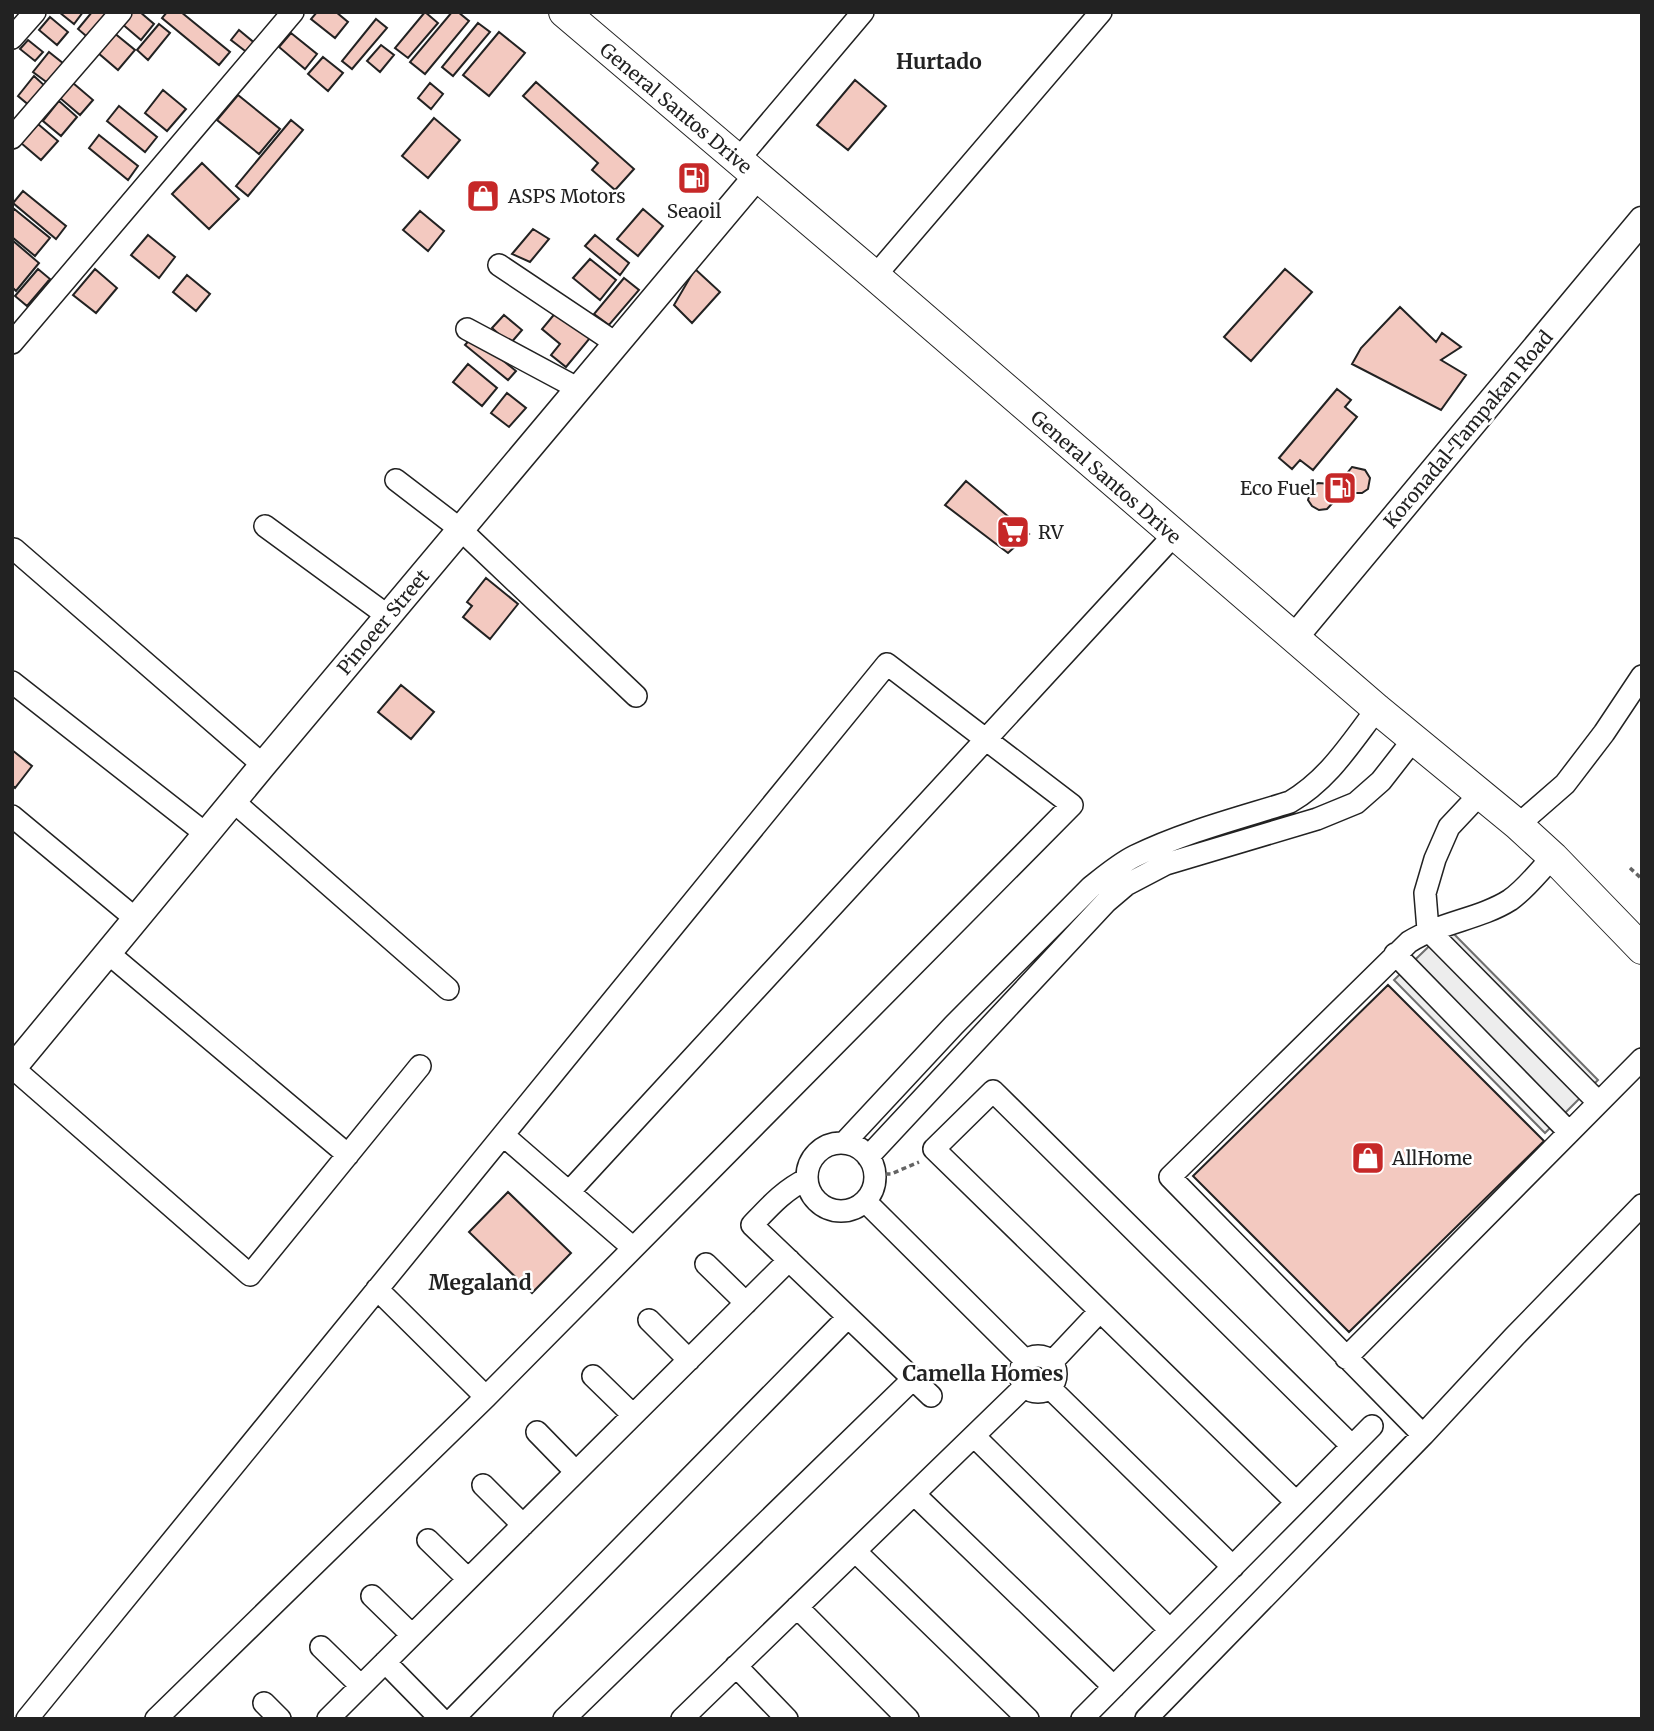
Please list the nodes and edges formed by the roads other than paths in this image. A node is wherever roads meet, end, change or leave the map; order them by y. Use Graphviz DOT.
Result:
graph roads {
  1 [pos="35,12"];
  2 [pos="121,12"];
  3 [pos="293,12"];
  4 [pos="564,12"];
  5 [pos="863,12"];
  6 [pos="1101,12"];
  7 [pos="12,38"];
  8 [pos="12,138"];
  9 [pos="747,168"];
  10 [pos="1642,220"];
  11 [pos="499,265"];
  12 [pos="875,276"];
  13 [pos="17,329"];
  14 [pos="467,329"];
  15 [pos="617,344"];
  16 [pos="579,389"];
  17 [pos="396,480"];
  18 [pos="265,526"];
  19 [pos="460,529"];
  20 [pos="1174,535"];
  21 [pos="12,551"];
  22 [pos="388,615"];
  23 [pos="1294,638"];
  24 [pos="1642,676"];
  25 [pos="12,682"];
  26 [pos="636,696"];
  27 [pos="1377,709"];
  28 [pos="986,739"];
  29 [pos="1413,740"];
  30 [pos="263,765"];
  31 [pos="1480,794"];
  32 [pos="233,801"];
  33 [pos="12,816"];
  34 [pos="1518,825"];
  35 [pos="206,834"];
  36 [pos="1553,857"];
  37 [pos="136,919"];
  38 [pos="1429,930"];
  39 [pos="1642,949"];
  40 [pos="108,953"];
  41 [pos="1395,954"];
  42 [pos="448,989"];
  43 [pos="1642,1059"];
  44 [pos="420,1066"];
  45 [pos="13,1069"];
  46 [pos="1598,1102"];
  47 [pos="1569,1132"];
  48 [pos="503,1135"];
  49 [pos="844,1143"];
  50 [pos="348,1154"];
  51 [pos="872,1166"];
  52 [pos="807,1179"];
  53 [pos="569,1192"];
  54 [pos="865,1201"];
  55 [pos="1642,1205"];
  56 [pos="632,1247"];
  57 [pos="789,1260"];
  58 [pos="706,1264"];
  59 [pos="377,1289"];
  60 [pos="746,1303"];
  61 [pos="1100,1311"];
  62 [pos="848,1317"];
  63 [pos="649,1320"];
  64 [pos="1346,1358"];
  65 [pos="689,1360"];
  66 [pos="1025,1360"];
  67 [pos="1052,1362"];
  68 [pos="593,1376"];
  69 [pos="913,1379"];
  70 [pos="1024,1387"];
  71 [pos="1051,1388"];
  72 [pos="931,1396"];
  73 [pos="486,1397"];
  74 [pos="633,1415"];
  75 [pos="1371,1426"];
  76 [pos="537,1432"];
  77 [pos="1423,1435"];
  78 [pos="974,1436"];
  79 [pos="1352,1446"];
  80 [pos="576,1472"];
  81 [pos="483,1485"];
  82 [pos="914,1494"];
  83 [pos="1296,1502"];
  84 [pos="523,1525"];
  85 [pos="428,1540"];
  86 [pos="855,1551"];
  87 [pos="1233,1567"];
  88 [pos="468,1579"];
  89 [pos="372,1596"];
  90 [pos="797,1607"];
  91 [pos="1170,1630"];
  92 [pos="412,1635"];
  93 [pos="321,1647"];
  94 [pos="385,1662"];
  95 [pos="736,1666"];
  96 [pos="360,1686"];
  97 [pos="1114,1686"];
  98 [pos="264,1703"];
  99 [pos="27,1719"];
  100 [pos="156,1719"];
  101 [pos="280,1719"];
  102 [pos="328,1719"];
  103 [pos="441,1719"];
  104 [pos="453,1719"];
  105 [pos="564,1719"];
  106 [pos="682,1719"];
  107 [pos="787,1719"];
  108 [pos="908,1719"];
  109 [pos="1028,1719"];
  110 [pos="1082,1719"];
  111 [pos="1146,1719"];
  1 -- 7 [label="street"];
  2 -- 8 [label="street"];
  3 -- 13 [label="street"];
  4 -- 9 [label="highway, General Santos Drive"];
  5 -- 9 [label="street"];
  6 -- 12 [label="street"];
  9 -- 12 [label="highway, General Santos Drive"];
  9 -- 15 [label="main road, Pinoeer Street"];
  10 -- 23 [label="main road, Koronadal-Tampakan Road"];
  11 -- 15 [label="street"];
  12 -- 20 [label="highway, General Santos Drive"];
  14 -- 16 [label="street"];
  15 -- 16 [label="main road, Pinoeer Street"];
  16 -- 19 [label="main road, Pinoeer Street"];
  17 -- 19 [label="street"];
  18 -- 22 [label="street"];
  19 -- 22 [label="main road, Pinoeer Street"];
  19 -- 26 [label="street"];
  20 -- 23 [label="highway, General Santos Drive"];
  20 -- 28 [label="street"];
  21 -- 30 [label="street"];
  22 -- 30 [label="main road, Pinoeer Street"];
  23 -- 27 [label="highway, General Santos Drive"];
  24 -- 34 [label="street"];
  25 -- 35 [label="street"];
  27 -- 29 [label="highway, General Santos Drive"];
  27 -- 49 [label="street"];
  28 -- 48 [label="street"];
  28 -- 53 [label="street"];
  28 -- 56 [label="street"];
  29 -- 31 [label="highway, General Santos Drive"];
  29 -- 51 [label="street"];
  30 -- 32 [label="main road, Pinoeer Street"];
  31 -- 34 [label="highway, General Santos Drive"];
  31 -- 38 [label="street"];
  32 -- 35 [label="main road, Pinoeer Street"];
  32 -- 42 [label="street"];
  33 -- 37 [label="street"];
  34 -- 36 [label="highway, General Santos Drive"];
  35 -- 37 [label="main road, Pinoeer Street"];
  36 -- 38 [label="street"];
  36 -- 39 [label="highway, General Santos Drive"];
  37 -- 40 [label="main road, Pinoeer Street"];
  38 -- 41 [label="street"];
  38 -- 46 [label="street"];
  40 -- 45 [label="main road, Pinoeer Street"];
  40 -- 50 [label="street"];
  41 -- 47 [label="street"];
  41 -- 64 [label="street"];
  43 -- 46 [label="street"];
  44 -- 50 [label="street"];
  45 -- 50 [label="street"];
  46 -- 47 [label="street"];
  47 -- 64 [label="street"];
  48 -- 53 [label="street"];
  48 -- 59 [label="street"];
  49 -- 51 [label="street"];
  49 -- 52 [label="street"];
  51 -- 54 [label="street"];
  52 -- 54 [label="street"];
  52 -- 57 [label="street"];
  53 -- 56 [label="street"];
  54 -- 66 [label="street"];
  55 -- 77 [label="street"];
  56 -- 73 [label="street"];
  57 -- 60 [label="street"];
  57 -- 62 [label="street"];
  58 -- 60 [label="street"];
  59 -- 73 [label="street"];
  59 -- 99 [label="street"];
  60 -- 65 [label="street"];
  61 -- 67 [label="street"];
  61 -- 79 [label="street"];
  61 -- 83 [label="street"];
  62 -- 69 [label="street"];
  62 -- 104 [label="street"];
  63 -- 65 [label="street"];
  64 -- 77 [label="street"];
  65 -- 74 [label="street"];
  66 -- 67 [label="street"];
  66 -- 70 [label="street"];
  67 -- 71 [label="street"];
  68 -- 74 [label="street"];
  69 -- 72 [label="street"];
  69 -- 105 [label="street"];
  70 -- 71 [label="street"];
  70 -- 78 [label="street"];
  71 -- 87 [label="street"];
  73 -- 100 [label="street"];
  74 -- 80 [label="street"];
  75 -- 79 [label="street"];
  76 -- 80 [label="street"];
  77 -- 111 [label="street"];
  78 -- 82 [label="street"];
  78 -- 91 [label="street"];
  79 -- 83 [label="street"];
  80 -- 84 [label="street"];
  81 -- 84 [label="street"];
  82 -- 86 [label="street"];
  82 -- 97 [label="street"];
  83 -- 87 [label="street"];
  84 -- 88 [label="street"];
  85 -- 88 [label="street"];
  86 -- 90 [label="street"];
  86 -- 109 [label="street"];
  87 -- 91 [label="street"];
  88 -- 92 [label="street"];
  89 -- 92 [label="street"];
  90 -- 95 [label="street"];
  90 -- 108 [label="street"];
  91 -- 97 [label="street"];
  92 -- 94 [label="street"];
  93 -- 96 [label="street"];
  94 -- 96 [label="street"];
  94 -- 103 [label="street"];
  95 -- 106 [label="street"];
  95 -- 107 [label="street"];
  96 -- 102 [label="street"];
  97 -- 110 [label="street"];
  98 -- 101 [label="street"];
}
